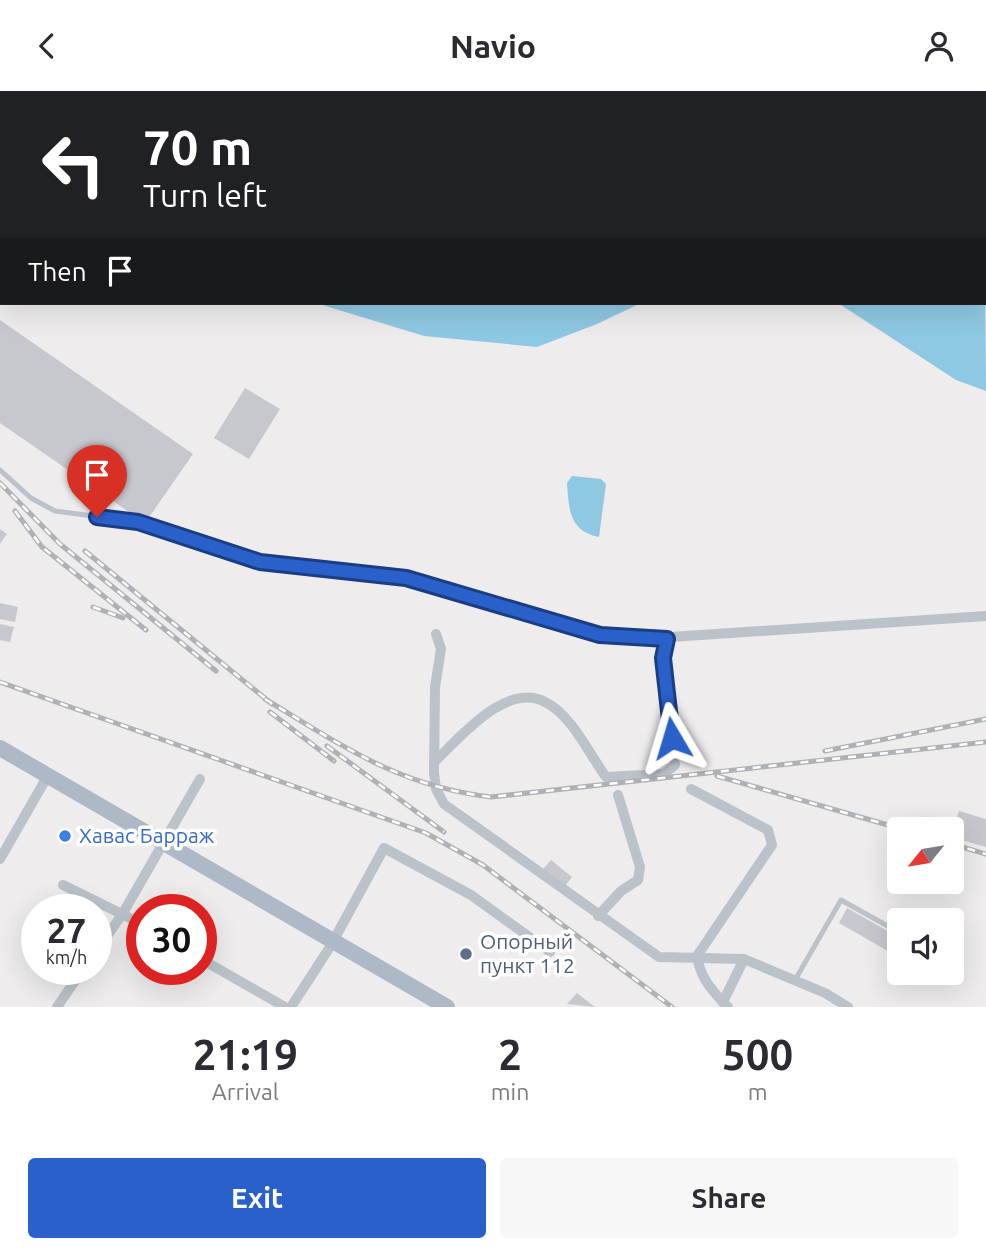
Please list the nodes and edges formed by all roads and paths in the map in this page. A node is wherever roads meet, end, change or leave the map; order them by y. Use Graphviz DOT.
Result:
graph roads {
  1 [pos="0,470"];
  2 [pos="287,568"];
  3 [pos="986,616"];
  4 [pos="436,634"];
  5 [pos="667,639"];
  6 [pos="0,748"];
  7 [pos="0,756"];
  8 [pos="434,762"];
  9 [pos="46,779"];
  10 [pos="200,779"];
  11 [pos="691,789"];
  12 [pos="618,795"];
  13 [pos="160,846"];
  14 [pos="0,859"];
  15 [pos="63,885"];
  16 [pos="124,913"];
  17 [pos="598,916"];
  18 [pos="887,926"];
  19 [pos="112,929"];
  20 [pos="332,944"];
  21 [pos="550,952"];
  22 [pos="697,956"];
  23 [pos="744,959"];
  24 [pos="217,968"];
  25 [pos="795,980"];
  26 [pos="72,985"];
  27 [pos="725,1004"];
  28 [pos="281,1006"];
  29 [pos="57,1007"];
  30 [pos="291,1007"];
  31 [pos="431,1007"];
  32 [pos="447,1007"];
  33 [pos="848,1007"];
  1 -- 2 [label="lane"];
  2 -- 5 [label="street"];
  3 -- 5 [label="street"];
  4 -- 8 [label="street"];
  5 -- 8 [label="street"];
  6 -- 9 [label="main road"];
  7 -- 9 [label="main road"];
  8 -- 17 [label="street"];
  9 -- 13 [label="main road"];
  9 -- 14 [label="street"];
  10 -- 13 [label="street"];
  11 -- 22 [label="street"];
  12 -- 17 [label="street"];
  13 -- 16 [label="street"];
  13 -- 20 [label="main road"];
  15 -- 16 [label="street"];
  16 -- 19 [label="street"];
  17 -- 22 [label="street"];
  18 -- 25 [label="lane"];
  20 -- 21 [label="street"];
  20 -- 30 [label="street"];
  20 -- 31 [label="main road"];
  20 -- 32 [label="main road"];
  22 -- 23 [label="street"];
  22 -- 27 [label="street"];
  23 -- 25 [label="street"];
  23 -- 27 [label="street"];
  24 -- 28 [label="street"];
  25 -- 33 [label="street"];
  26 -- 29 [label="street"];
}
